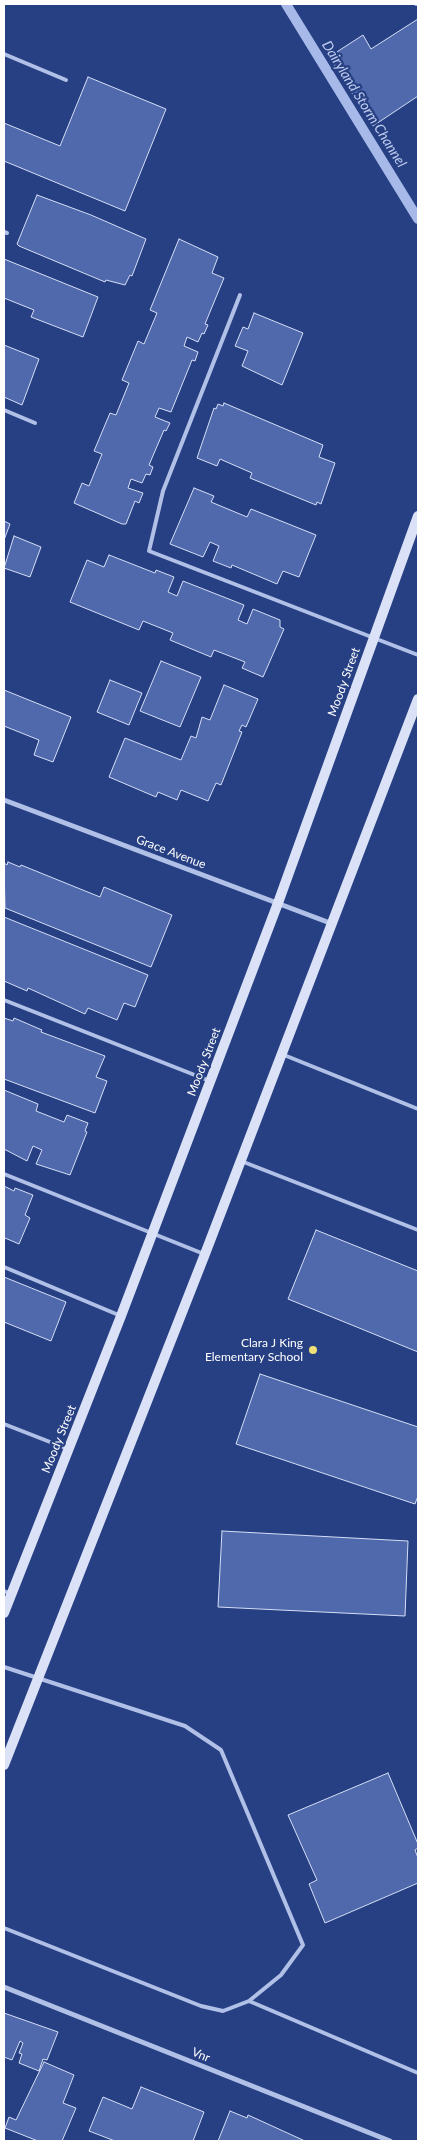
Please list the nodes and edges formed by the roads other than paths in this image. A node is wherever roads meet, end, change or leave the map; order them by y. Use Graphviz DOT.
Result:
graph roads {
  1 [pos="4,54"];
  2 [pos="66,80"];
  3 [pos="240,295"];
  4 [pos="4,410"];
  5 [pos="35,423"];
  6 [pos="418,516"];
  7 [pos="374,638"];
  8 [pos="418,655"];
  9 [pos="418,699"];
  10 [pos="4,800"];
  11 [pos="278,903"];
  12 [pos="330,923"];
  13 [pos="4,1000"];
  14 [pos="282,1054"];
  15 [pos="210,1081"];
  16 [pos="418,1109"];
  17 [pos="241,1161"];
  18 [pos="4,1174"];
  19 [pos="418,1230"];
  20 [pos="153,1233"];
  21 [pos="205,1254"];
  22 [pos="4,1267"];
  23 [pos="121,1316"];
  24 [pos="4,1424"];
  25 [pos="68,1449"];
  26 [pos="7,1593"];
  27 [pos="4,1613"];
  28 [pos="4,1667"];
  29 [pos="38,1678"];
  30 [pos="4,1765"];
  31 [pos="4,1928"];
  32 [pos="4,1987"];
  33 [pos="249,2001"];
  34 [pos="418,2073"];
  35 [pos="390,2141"];
  1 -- 2 [label="lane"];
  3 -- 7 [label="lane"];
  4 -- 5 [label="lane"];
  6 -- 7 [label="main road, Moody Street"];
  7 -- 8 [label="lane"];
  7 -- 11 [label="main road, Moody Street"];
  9 -- 12 [label="main road"];
  10 -- 11 [label="street, Grace Avenue"];
  11 -- 12 [label="street, Grace Avenue"];
  11 -- 15 [label="main road, Moody Street"];
  12 -- 14 [label="main road"];
  13 -- 15 [label="lane"];
  14 -- 16 [label="lane"];
  14 -- 17 [label="main road"];
  15 -- 20 [label="main road, Moody Street"];
  17 -- 19 [label="lane"];
  17 -- 21 [label="main road"];
  18 -- 20 [label="lane"];
  20 -- 21 [label="lane"];
  20 -- 23 [label="main road, Moody Street"];
  21 -- 29 [label="main road"];
  22 -- 23 [label="lane"];
  23 -- 25 [label="main road, Moody Street"];
  24 -- 25 [label="lane"];
  25 -- 26 [label="main road, Moody Street"];
  26 -- 27 [label="main road, Moody Street"];
  28 -- 29 [label="lane"];
  29 -- 30 [label="main road"];
  29 -- 33 [label="lane"];
  31 -- 33 [label="lane"];
  32 -- 35 [label="street, Vnr"];
  33 -- 34 [label="lane"];
}
